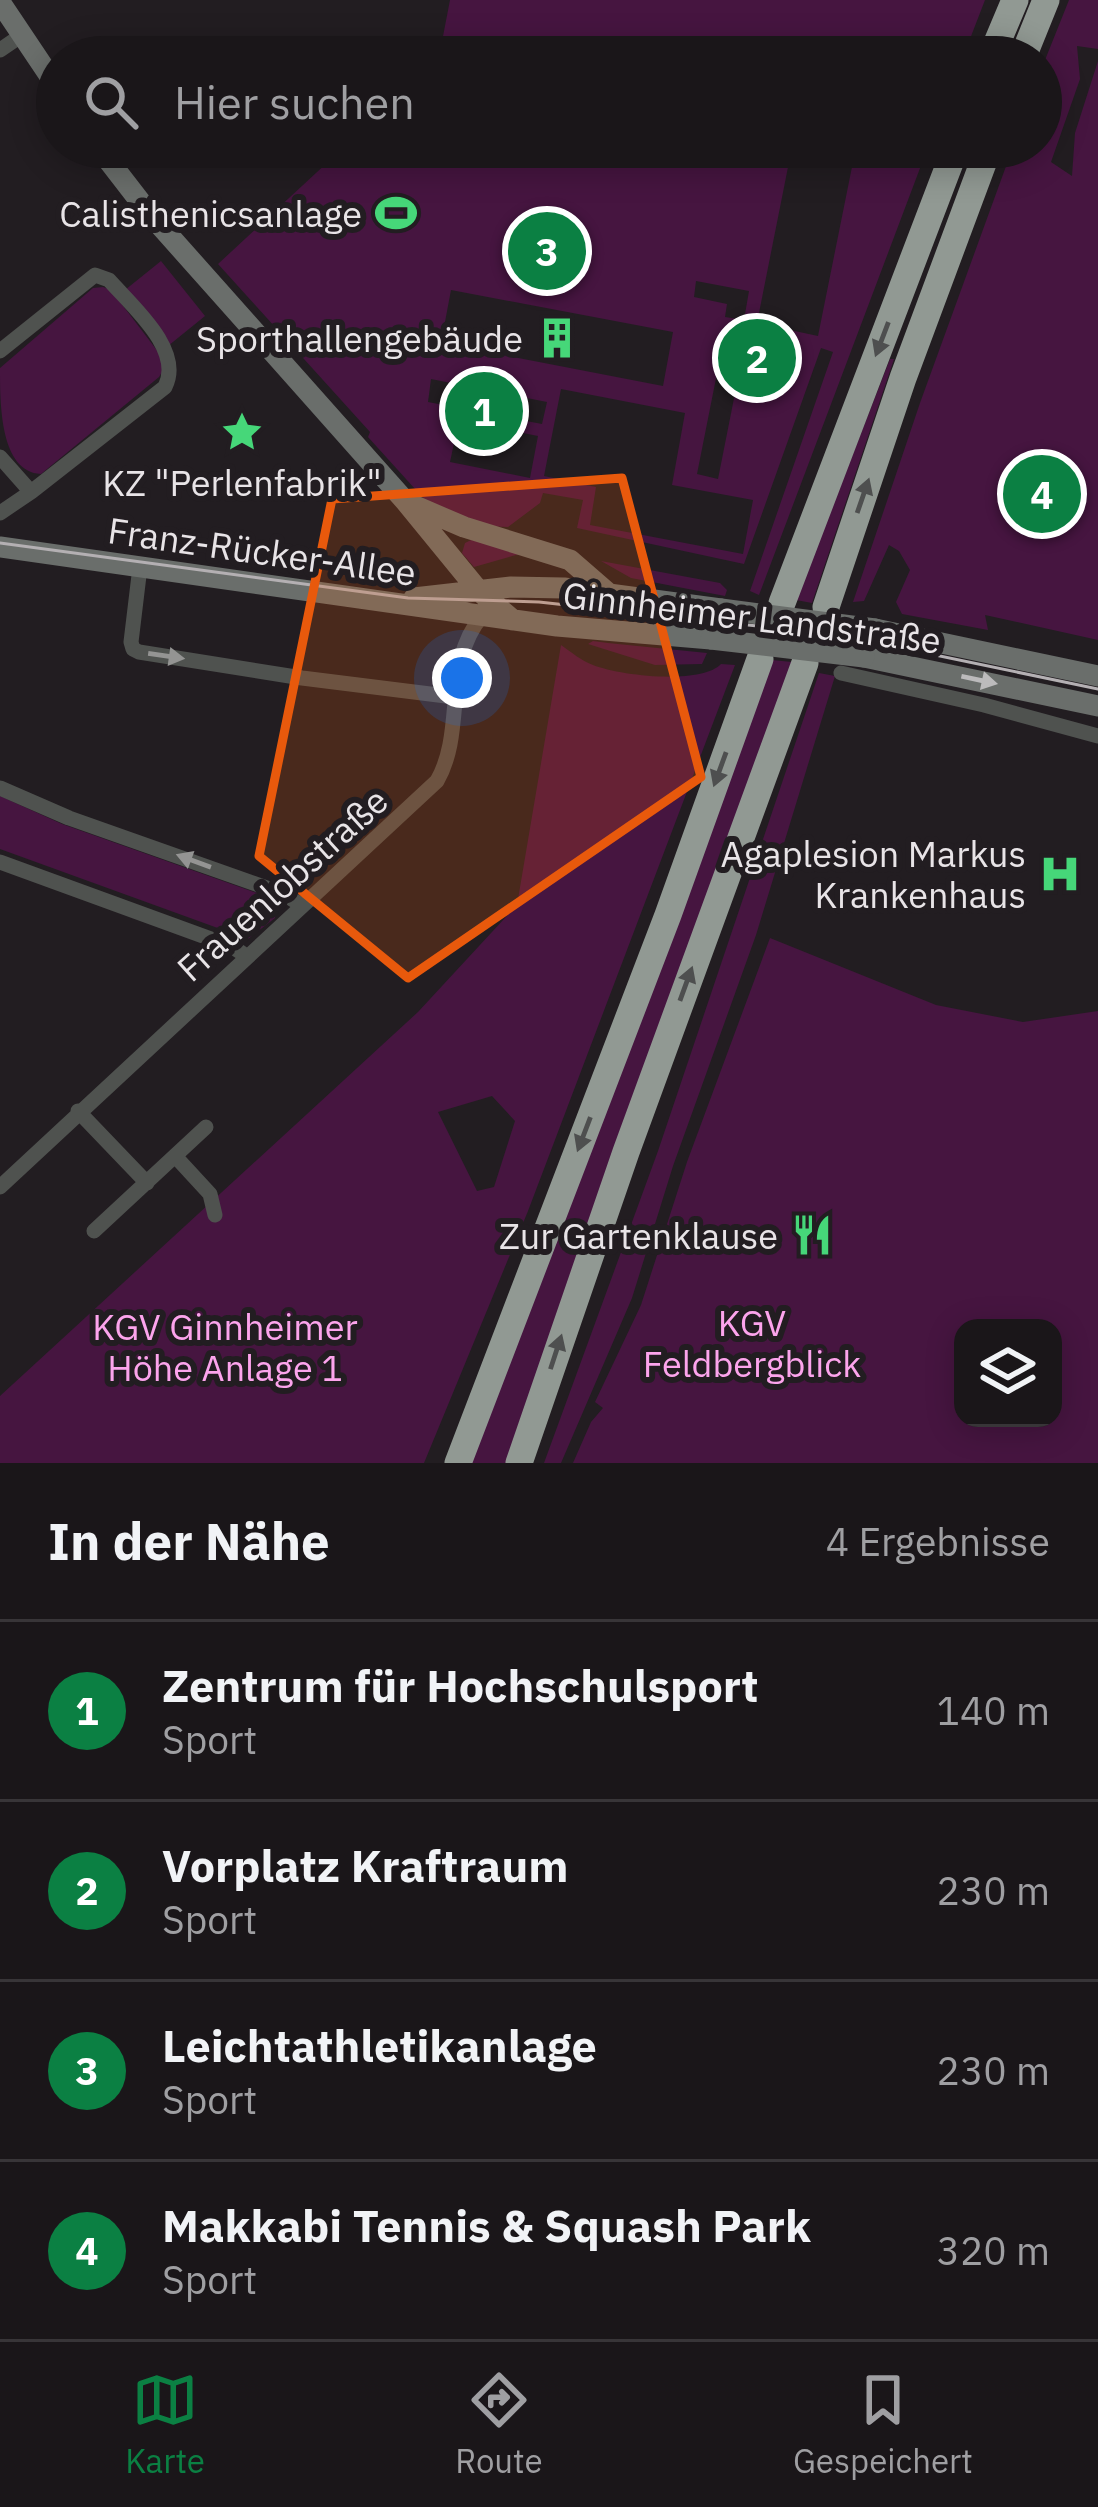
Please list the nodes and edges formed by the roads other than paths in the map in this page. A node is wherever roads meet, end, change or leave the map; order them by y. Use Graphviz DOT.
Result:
graph roads {
  1 [pos="1015,0"];
  2 [pos="1046,0"];
  3 [pos="0,2"];
  4 [pos="22,34"];
  5 [pos="1000,36"];
  6 [pos="1031,36"];
  7 [pos="0,50"];
  8 [pos="36,55"];
  9 [pos="114,168"];
  10 [pos="948,168"];
  11 [pos="981,168"];
  12 [pos="0,351"];
  13 [pos="0,457"];
  14 [pos="31,492"];
  15 [pos="406,502"];
  16 [pos="0,513"];
  17 [pos="487,534"];
  18 [pos="0,547"];
  19 [pos="454,560"];
  20 [pos="140,567"];
  21 [pos="609,594"];
  22 [pos="463,598"];
  23 [pos="782,603"];
  24 [pos="826,607"];
  25 [pos="482,616"];
  26 [pos="514,620"];
  27 [pos="760,658"];
  28 [pos="805,663"];
  29 [pos="459,664"];
  30 [pos="841,674"];
  31 [pos="1098,676"];
  32 [pos="454,697"];
  33 [pos="1098,706"];
  34 [pos="1098,736"];
  35 [pos="0,788"];
  36 [pos="0,862"];
  37 [pos="302,905"];
  38 [pos="245,956"];
  39 [pos="78,1111"];
  40 [pos="206,1127"];
  41 [pos="175,1156"];
  42 [pos="147,1183"];
  43 [pos="0,1186"];
  44 [pos="215,1215"];
  45 [pos="94,1231"];
  46 [pos="496,1358"];
  47 [pos="440,1463"];
  48 [pos="458,1463"];
  49 [pos="519,1463"];
  1 -- 5 [label="highway"];
  2 -- 6 [label="highway"];
  3 -- 4 [label="main road"];
  4 -- 7 [label="street"];
  4 -- 8 [label="main road"];
  9 -- 15 [label="main road, Ginnheimer Landstraße"];
  10 -- 23 [label="highway, one-way"];
  24 -- 11 [label="highway, one-way"];
  12 -- 14 [label="street"];
  13 -- 14 [label="street"];
  14 -- 16 [label="street"];
  15 -- 17 [label="main road, Ginnheimer Landstraße"];
  15 -- 19 [label="main road, Ginnheimer Landstraße"];
  17 -- 19 [label="main road"];
  17 -- 21 [label="main road, Ginnheimer Landstraße"];
  18 -- 20 [label="main road, Franz-Rücker-Allee"];
  19 -- 22 [label="main road, Ginnheimer Landstraße"];
  20 -- 22 [label="main road, Franz-Rücker-Allee"];
  20 -- 32 [label="street, one-way"];
  21 -- 22 [label="main road, Ginnheimer Landstraße"];
  21 -- 31 [label="main road, Ginnheimer Landstraße, bridge"];
  22 -- 25 [label="main road, Franz-Rücker-Allee"];
  22 -- 26 [label="main road, Ginnheimer Landstraße"];
  22 -- 29 [label="street, Frauenlobstraße"];
  25 -- 26 [label="main road, Franz-Rücker-Allee"];
  25 -- 29 [label="street, Frauenlobstraße"];
  26 -- 33 [label="main road, Ginnheimer Landstraße, one-way, bridge"];
  27 -- 46 [label="highway, one-way"];
  49 -- 28 [label="highway, one-way"];
  29 -- 32 [label="street, Frauenlobstraße"];
  30 -- 34 [label="street"];
  32 -- 37 [label="street, Frauenlobstraße"];
  37 -- 35 [label="street, one-way"];
  36 -- 38 [label="street"];
  37 -- 38 [label="street, Frauenlobstraße"];
  38 -- 39 [label="street, Frauenlobstraße"];
  39 -- 42 [label="street"];
  39 -- 43 [label="street, Frauenlobstraße"];
  40 -- 41 [label="street"];
  41 -- 42 [label="street"];
  41 -- 44 [label="street"];
  42 -- 45 [label="street"];
  46 -- 47 [label="highway"];
  46 -- 48 [label="highway"];
}
